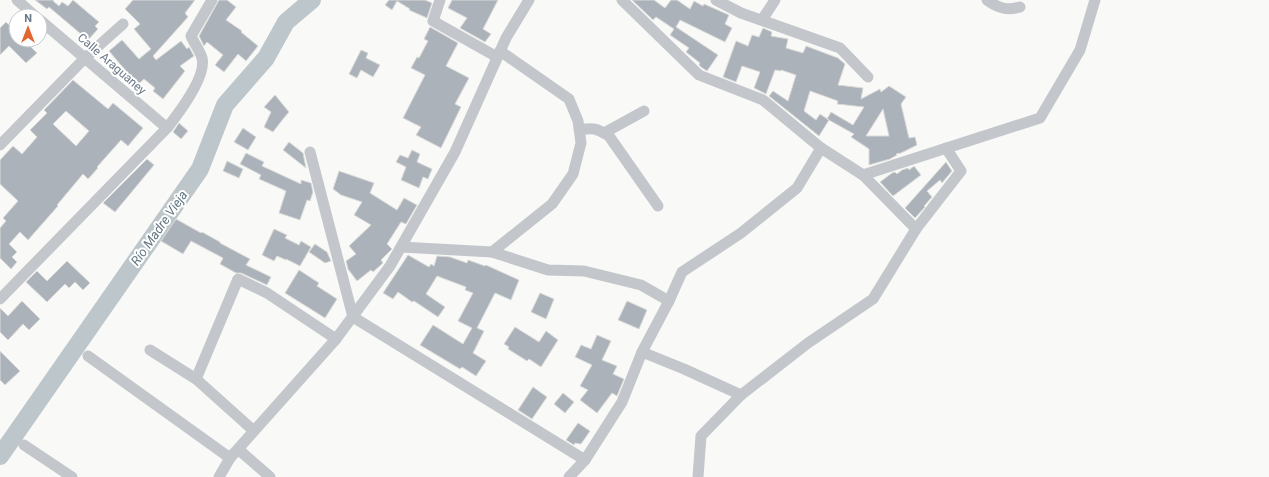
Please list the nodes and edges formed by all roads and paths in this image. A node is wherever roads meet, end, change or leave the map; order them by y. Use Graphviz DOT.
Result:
graph roads {
  1 [pos="17,0"];
  2 [pos="212,0"];
  3 [pos="440,0"];
  4 [pos="528,0"];
  5 [pos="622,0"];
  6 [pos="716,0"];
  7 [pos="775,0"];
  8 [pos="987,0"];
  9 [pos="1095,0"];
  10 [pos="1020,7"];
  11 [pos="26,8"];
  12 [pos="762,20"];
  13 [pos="123,24"];
  14 [pos="48,27"];
  15 [pos="499,54"];
  16 [pos="85,58"];
  17 [pos="868,77"];
  18 [pos="644,111"];
  19 [pos="167,128"];
  20 [pos="580,130"];
  21 [pos="604,133"];
  22 [pos="0,144"];
  23 [pos="821,148"];
  24 [pos="946,148"];
  25 [pos="310,152"];
  26 [pos="863,175"];
  27 [pos="658,206"];
  28 [pos="916,229"];
  29 [pos="401,247"];
  30 [pos="492,252"];
  31 [pos="0,299"];
  32 [pos="669,301"];
  33 [pos="353,317"];
  34 [pos="336,339"];
  35 [pos="150,350"];
  36 [pos="642,352"];
  37 [pos="88,356"];
  38 [pos="196,379"];
  39 [pos="741,395"];
  40 [pos="254,431"];
  41 [pos="24,446"];
  42 [pos="238,449"];
  43 [pos="230,458"];
  44 [pos="586,460"];
  45 [pos="72,477"];
  46 [pos="219,477"];
  47 [pos="270,477"];
  48 [pos="569,477"];
  49 [pos="698,477"];
  1 -- 11 [label="street"];
  2 -- 19 [label="street"];
  3 -- 15 [label="street"];
  4 -- 15 [label="street"];
  5 -- 23 [label="street"];
  6 -- 12 [label="street"];
  7 -- 12 [label="street"];
  8 -- 10 [label="street"];
  9 -- 24 [label="street"];
  12 -- 17 [label="street"];
  13 -- 16 [label="street"];
  14 -- 16 [label="street, Calle Araguaney"];
  15 -- 20 [label="street"];
  15 -- 29 [label="street"];
  16 -- 19 [label="street, Calle Araguaney"];
  16 -- 22 [label="street"];
  18 -- 21 [label="street"];
  19 -- 31 [label="street"];
  20 -- 21 [label="street"];
  20 -- 30 [label="street"];
  21 -- 27 [label="street"];
  23 -- 26 [label="street"];
  23 -- 32 [label="street"];
  24 -- 26 [label="street"];
  24 -- 28 [label="street"];
  25 -- 33 [label="street"];
  26 -- 28 [label="street"];
  28 -- 39 [label="street"];
  29 -- 30 [label="street"];
  29 -- 33 [label="street"];
  30 -- 32 [label="street"];
  32 -- 36 [label="street"];
  33 -- 34 [label="street"];
  33 -- 44 [label="street"];
  34 -- 38 [label="street"];
  34 -- 40 [label="street"];
  35 -- 38 [label="street"];
  36 -- 39 [label="street"];
  36 -- 44 [label="street"];
  37 -- 43 [label="street"];
  38 -- 40 [label="street"];
  39 -- 49 [label="street"];
  40 -- 42 [label="street"];
  41 -- 45 [label="street"];
  42 -- 43 [label="street"];
  42 -- 47 [label="street"];
  43 -- 46 [label="street"];
  44 -- 48 [label="street"];
}
